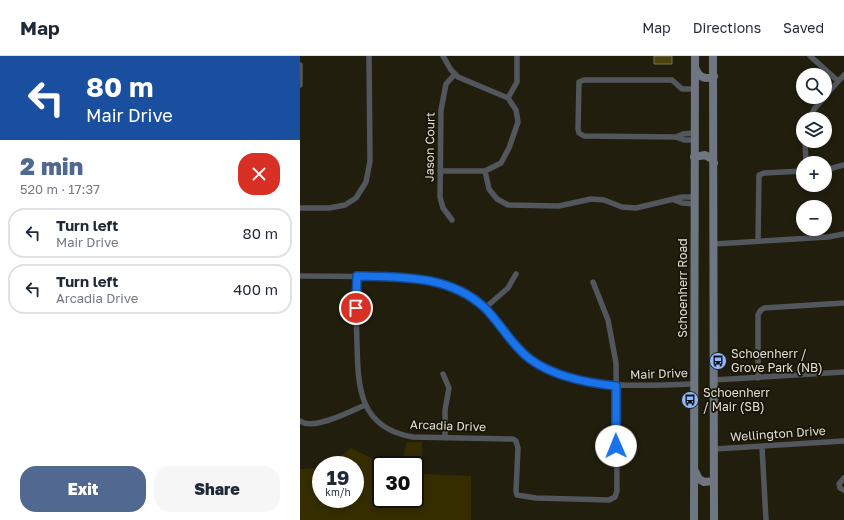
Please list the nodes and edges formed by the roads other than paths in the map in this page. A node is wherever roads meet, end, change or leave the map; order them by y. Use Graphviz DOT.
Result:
graph roads {
  1 [pos="369,56"];
  2 [pos="443,56"];
  3 [pos="517,56"];
  4 [pos="695,56"];
  5 [pos="713,56"];
  6 [pos="810,56"];
  7 [pos="300,65"];
  8 [pos="694,67"];
  9 [pos="455,74"];
  10 [pos="844,75"];
  11 [pos="714,76"];
  12 [pos="838,81"];
  13 [pos="300,85"];
  14 [pos="832,88"];
  15 [pos="694,89"];
  16 [pos="508,98"];
  17 [pos="818,104"];
  18 [pos="812,112"];
  19 [pos="694,137"];
  20 [pos="694,157"];
  21 [pos="714,164"];
  22 [pos="844,165"];
  23 [pos="832,168"];
  24 [pos="484,170"];
  25 [pos="440,171"];
  26 [pos="796,172"];
  27 [pos="695,200"];
  28 [pos="300,208"];
  29 [pos="452,220"];
  30 [pos="844,234"];
  31 [pos="758,241"];
  32 [pos="714,244"];
  33 [pos="516,274"];
  34 [pos="300,276"];
  35 [pos="357,276"];
  36 [pos="593,282"];
  37 [pos="844,303"];
  38 [pos="485,308"];
  39 [pos="844,372"];
  40 [pos="443,374"];
  41 [pos="758,378"];
  42 [pos="713,380"];
  43 [pos="694,384"];
  44 [pos="616,386"];
  45 [pos="365,405"];
  46 [pos="300,421"];
  47 [pos="445,438"];
  48 [pos="844,441"];
  49 [pos="762,446"];
  50 [pos="714,449"];
  51 [pos="694,470"];
  52 [pos="844,478"];
  53 [pos="714,481"];
  54 [pos="844,490"];
  55 [pos="694,520"];
  56 [pos="714,520"];
  57 [pos="766,520"];
  1 -- 28 [label="street"];
  2 -- 9 [label="street"];
  3 -- 16 [label="street"];
  4 -- 8 [label="main road, Schoenherr Road"];
  5 -- 11 [label="main road"];
  6 -- 12 [label="street"];
  7 -- 13 [label="street"];
  8 -- 11 [label="main road"];
  8 -- 15 [label="main road, Schoenherr Road"];
  9 -- 16 [label="street"];
  9 -- 25 [label="street, Jason Court"];
  10 -- 12 [label="street"];
  11 -- 21 [label="main road"];
  12 -- 14 [label="street"];
  15 -- 19 [label="main road, Schoenherr Road"];
  15 -- 19 [label="street"];
  16 -- 24 [label="street"];
  17 -- 18 [label="street"];
  19 -- 20 [label="main road, Schoenherr Road"];
  20 -- 21 [label="main road"];
  20 -- 27 [label="main road, Schoenherr Road"];
  21 -- 32 [label="main road"];
  22 -- 23 [label="street"];
  24 -- 25 [label="street"];
  24 -- 27 [label="street"];
  25 -- 29 [label="street, Jason Court"];
  26 -- 31 [label="street"];
  27 -- 43 [label="main road, Schoenherr Road"];
  30 -- 31 [label="street"];
  31 -- 32 [label="street"];
  32 -- 42 [label="main road"];
  33 -- 38 [label="street"];
  34 -- 35 [label="street, Mair Drive"];
  35 -- 38 [label="street, Mair Drive"];
  35 -- 45 [label="street, Arcadia Drive"];
  36 -- 44 [label="street"];
  37 -- 41 [label="street"];
  38 -- 44 [label="street, Mair Drive"];
  39 -- 41 [label="street"];
  40 -- 47 [label="street"];
  41 -- 42 [label="street"];
  42 -- 50 [label="main road"];
  43 -- 44 [label="street, Mair Drive"];
  43 -- 51 [label="main road, Schoenherr Road"];
  44 -- 47 [label="street, Arcadia Drive"];
  45 -- 46 [label="street"];
  45 -- 47 [label="street, Arcadia Drive"];
  48 -- 49 [label="street, Wellington Drive"];
  49 -- 50 [label="street, Wellington Drive"];
  49 -- 57 [label="street"];
  50 -- 53 [label="main road"];
  51 -- 53 [label="main road"];
  51 -- 55 [label="main road, Schoenherr Road"];
  52 -- 54 [label="street"];
  53 -- 56 [label="main road"];
}
